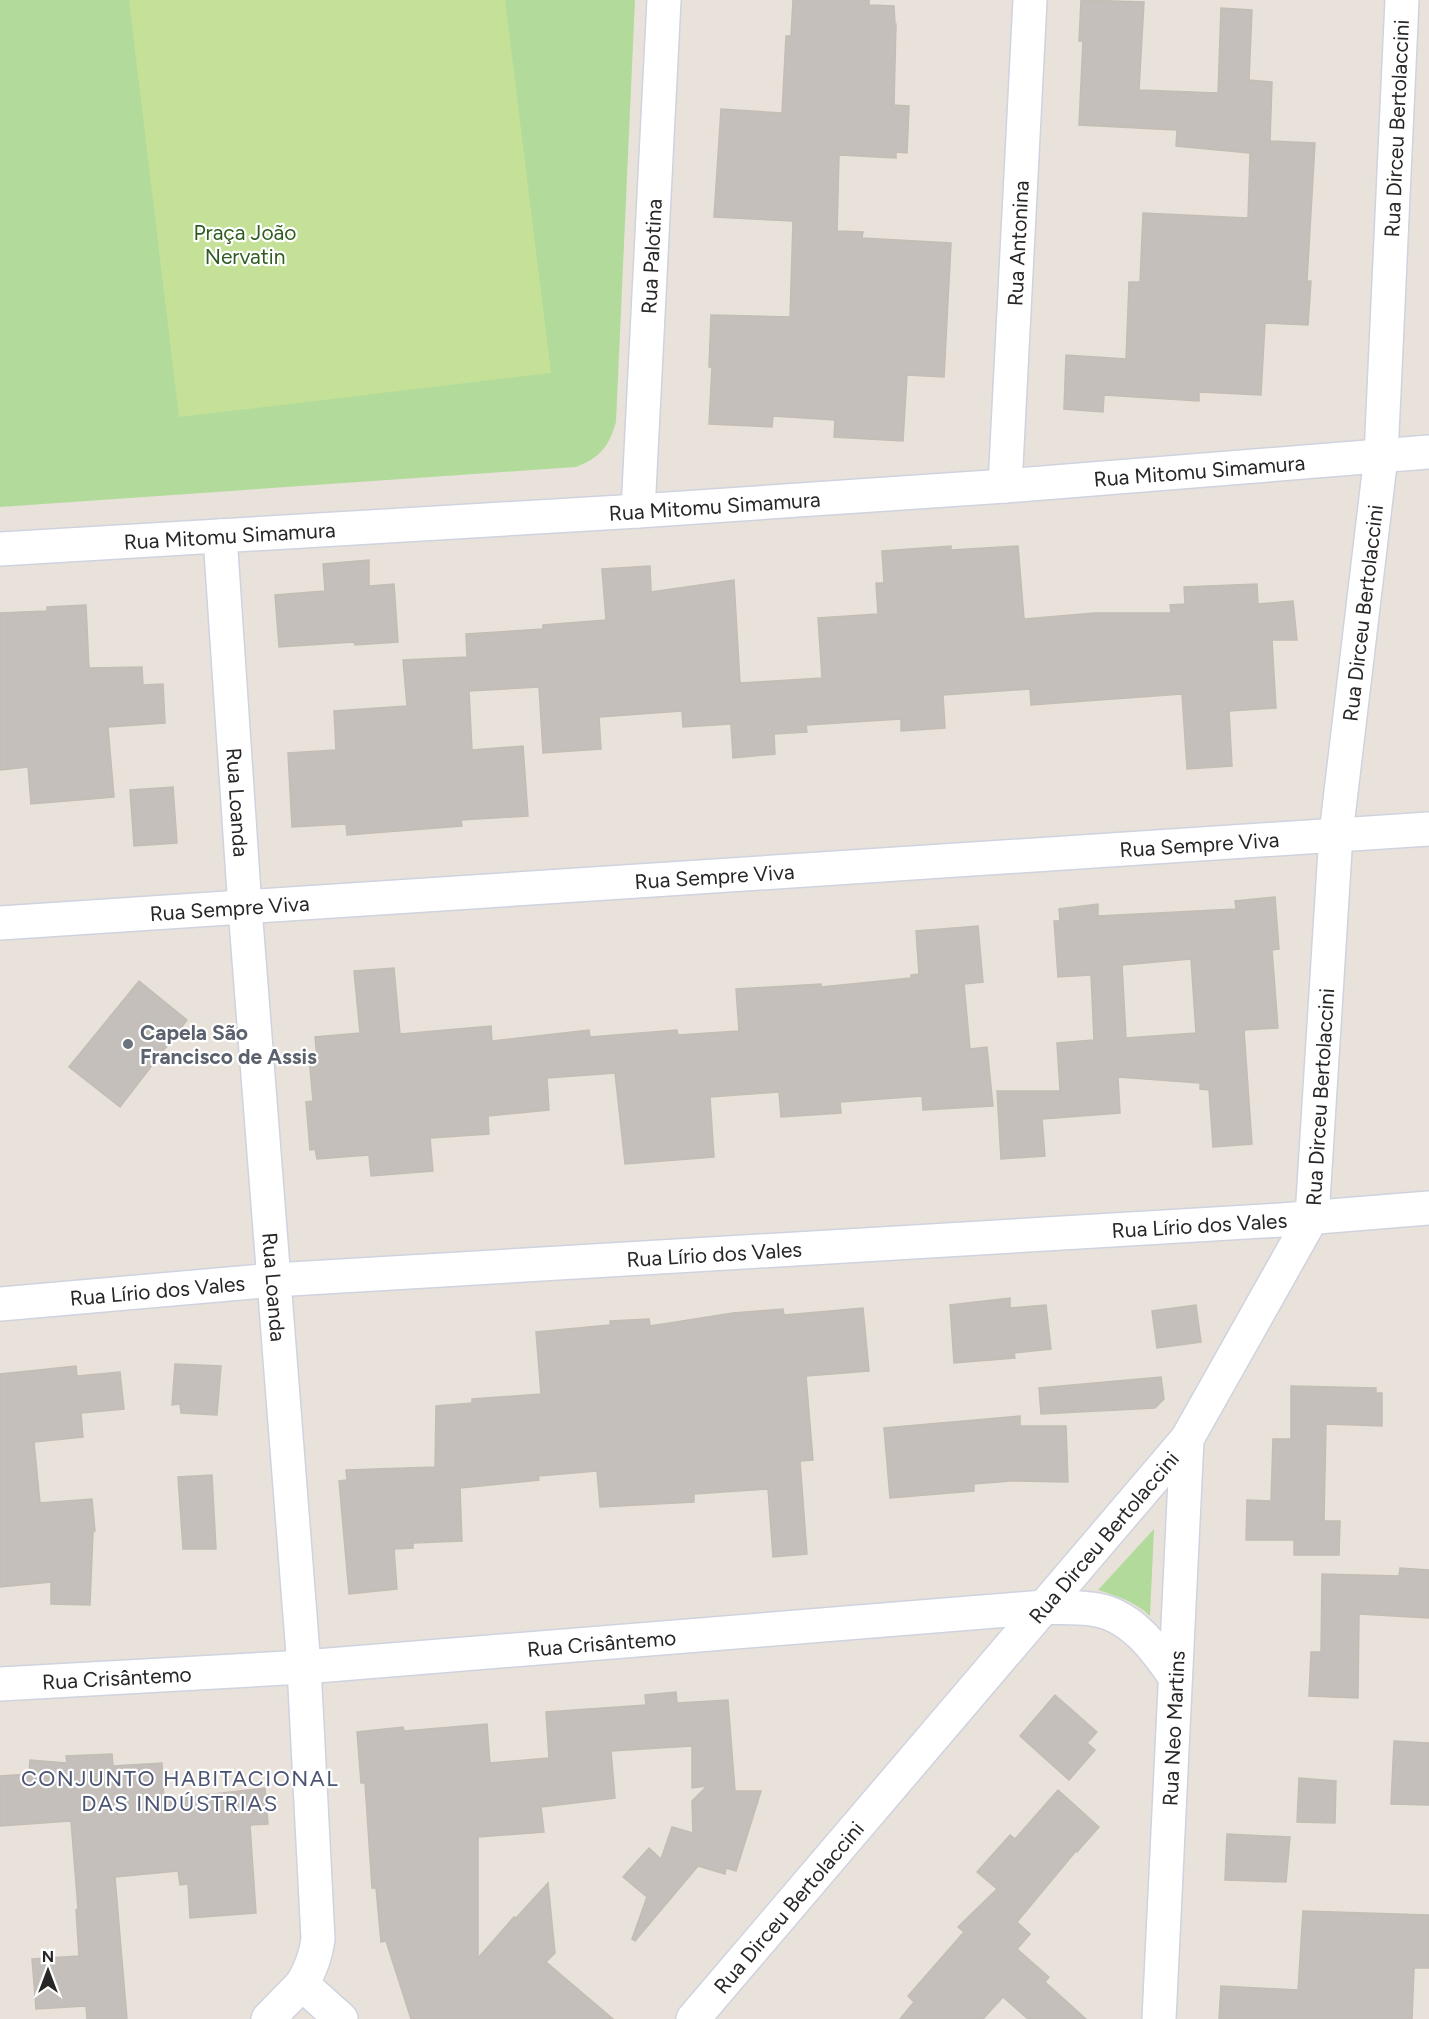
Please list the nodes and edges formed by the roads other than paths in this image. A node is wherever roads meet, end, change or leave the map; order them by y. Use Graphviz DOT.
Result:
graph roads {
  1 [pos="664,0"];
  2 [pos="1029,0"];
  3 [pos="1402,0"];
  4 [pos="1429,452"];
  5 [pos="1381,456"];
  6 [pos="1005,486"];
  7 [pos="638,511"];
  8 [pos="220,536"];
  9 [pos="0,549"];
  10 [pos="1429,829"];
  11 [pos="1336,834"];
  12 [pos="244,908"];
  13 [pos="0,923"];
  14 [pos="1429,1208"];
  15 [pos="1312,1217"];
  16 [pos="274,1280"];
  17 [pos="0,1304"];
  18 [pos="1187,1439"];
  19 [pos="1044,1607"];
  20 [pos="304,1667"];
  21 [pos="1175,1677"];
  22 [pos="0,1684"];
  23 [pos="302,1984"];
  24 [pos="268,2019"];
  25 [pos="341,2019"];
  26 [pos="693,2019"];
  27 [pos="1159,2019"];
  1 -- 7 [label="street, Rua Palotina"];
  2 -- 6 [label="street, Rua Antonina"];
  3 -- 5 [label="street, Rua Dirceu Bertolaccini"];
  4 -- 5 [label="street, Rua Mitomu Simamura"];
  5 -- 6 [label="street, Rua Mitomu Simamura"];
  5 -- 11 [label="street, Rua Dirceu Bertolaccini"];
  6 -- 7 [label="street, Rua Mitomu Simamura"];
  7 -- 8 [label="street, Rua Mitomu Simamura"];
  8 -- 9 [label="street, Rua Mitomu Simamura"];
  8 -- 12 [label="street, Rua Loanda"];
  10 -- 11 [label="street, Rua Sempre Viva"];
  11 -- 12 [label="street, Rua Sempre Viva"];
  11 -- 15 [label="street, Rua Dirceu Bertolaccini"];
  12 -- 13 [label="street, Rua Sempre Viva"];
  12 -- 16 [label="street, Rua Loanda"];
  14 -- 15 [label="street, Rua Lírio dos Vales"];
  15 -- 16 [label="street, Rua Lírio dos Vales"];
  15 -- 18 [label="street, Rua Dirceu Bertolaccini"];
  16 -- 17 [label="street, Rua Lírio dos Vales"];
  16 -- 20 [label="street, Rua Loanda"];
  18 -- 19 [label="street, Rua Dirceu Bertolaccini"];
  18 -- 21 [label="street, Rua Neo Martins"];
  19 -- 20 [label="street, Rua Crisântemo"];
  19 -- 21 [label="street, Rua Crisântemo"];
  19 -- 26 [label="street, Rua Dirceu Bertolaccini"];
  20 -- 22 [label="street, Rua Crisântemo"];
  20 -- 23 [label="street, Rua Loanda"];
  21 -- 27 [label="street, Rua Neo Martins"];
  23 -- 24 [label="street, Rua Loanda"];
  23 -- 25 [label="street"];
}
